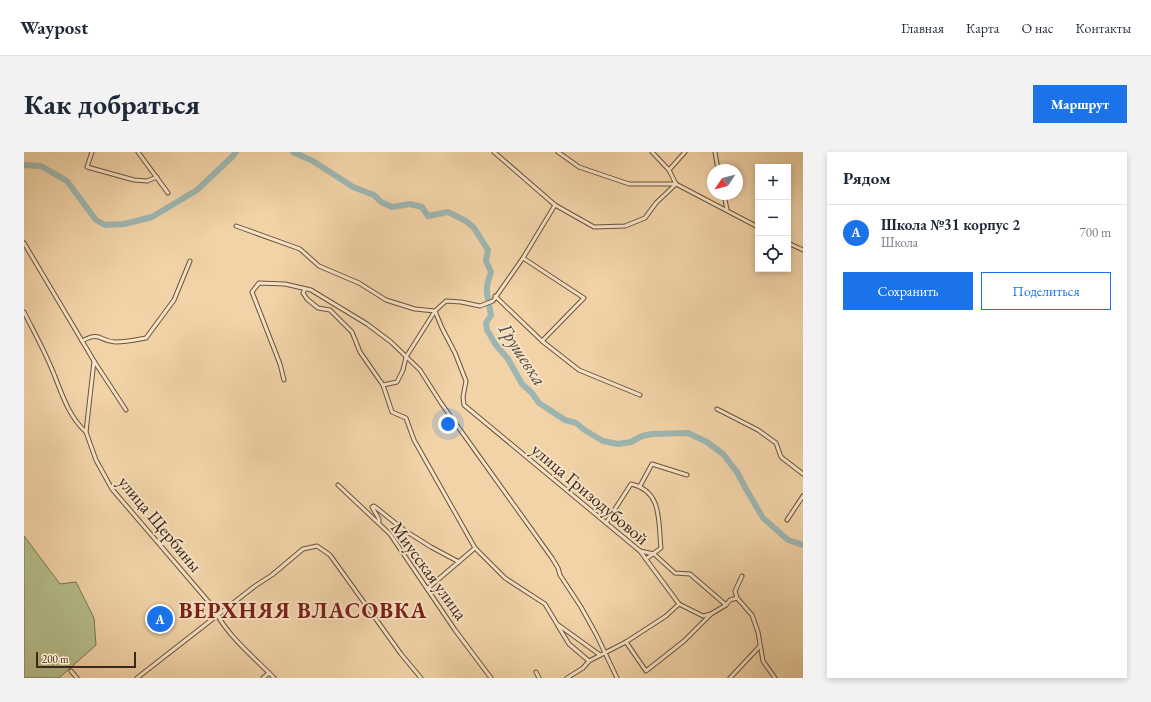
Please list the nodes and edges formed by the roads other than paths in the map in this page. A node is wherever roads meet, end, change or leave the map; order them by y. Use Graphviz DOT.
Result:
graph roads {
  1 [pos="92,152"];
  2 [pos="138,152"];
  3 [pos="494,152"];
  4 [pos="558,152"];
  5 [pos="652,152"];
  6 [pos="685,152"];
  7 [pos="715,152"];
  8 [pos="717,164"];
  9 [pos="669,170"];
  10 [pos="157,177"];
  11 [pos="676,184"];
  12 [pos="168,193"];
  13 [pos="725,200"];
  14 [pos="555,205"];
  15 [pos="727,210"];
  16 [pos="755,225"];
  17 [pos="236,226"];
  18 [pos="24,243"];
  19 [pos="791,244"];
  20 [pos="803,250"];
  21 [pos="523,258"];
  22 [pos="190,261"];
  23 [pos="306,288"];
  24 [pos="495,296"];
  25 [pos="435,311"];
  26 [pos="24,312"];
  27 [pos="82,341"];
  28 [pos="542,341"];
  29 [pos="406,357"];
  30 [pos="94,361"];
  31 [pos="284,380"];
  32 [pos="383,385"];
  33 [pos="640,395"];
  34 [pos="717,409"];
  35 [pos="126,410"];
  36 [pos="86,432"];
  37 [pos="803,474"];
  38 [pos="687,475"];
  39 [pos="338,485"];
  40 [pos="640,486"];
  41 [pos="803,496"];
  42 [pos="787,520"];
  43 [pos="606,523"];
  44 [pos="379,524"];
  45 [pos="476,548"];
  46 [pos="640,551"];
  47 [pos="654,554"];
  48 [pos="646,560"];
  49 [pos="459,562"];
  50 [pos="742,576"];
  51 [pos="427,589"];
  52 [pos="737,598"];
  53 [pos="679,604"];
  54 [pos="726,605"];
  55 [pos="711,614"];
  56 [pos="217,616"];
  57 [pos="557,624"];
  58 [pos="626,642"];
  59 [pos="760,646"];
  60 [pos="606,653"];
  61 [pos="600,655"];
  62 [pos="589,661"];
  63 [pos="71,671"];
  64 [pos="536,672"];
  65 [pos="269,673"];
  66 [pos="77,678"];
  67 [pos="137,678"];
  68 [pos="263,678"];
  69 [pos="274,678"];
  70 [pos="421,678"];
  71 [pos="491,678"];
  72 [pos="539,678"];
  73 [pos="567,678"];
  74 [pos="617,678"];
  75 [pos="730,678"];
  76 [pos="775,678"];
  1 -- 10 [label="street"];
  2 -- 10 [label="street"];
  3 -- 14 [label="street"];
  4 -- 11 [label="street"];
  5 -- 9 [label="street"];
  6 -- 9 [label="street"];
  7 -- 8 [label="street"];
  9 -- 11 [label="street"];
  10 -- 12 [label="street"];
  11 -- 14 [label="street"];
  11 -- 15 [label="street"];
  13 -- 15 [label="street"];
  14 -- 21 [label="street"];
  15 -- 16 [label="street"];
  17 -- 25 [label="street"];
  18 -- 27 [label="street"];
  19 -- 20 [label="street"];
  21 -- 24 [label="street"];
  21 -- 28 [label="street"];
  22 -- 27 [label="street"];
  23 -- 29 [label="street"];
  23 -- 31 [label="street"];
  23 -- 32 [label="street"];
  24 -- 25 [label="street"];
  24 -- 28 [label="street"];
  25 -- 29 [label="street"];
  25 -- 43 [label="street, улица Гризодубовой"];
  26 -- 36 [label="street"];
  27 -- 30 [label="street"];
  28 -- 33 [label="street"];
  29 -- 32 [label="street"];
  29 -- 60 [label="street"];
  30 -- 35 [label="street"];
  30 -- 36 [label="street, улица Щербины"];
  32 -- 45 [label="street"];
  34 -- 37 [label="street"];
  36 -- 56 [label="street, улица Щербины"];
  38 -- 40 [label="street"];
  39 -- 44 [label="street, Миусская улица"];
  40 -- 43 [label="street"];
  40 -- 47 [label="street"];
  41 -- 42 [label="street"];
  43 -- 46 [label="street, улица Гризодубовой"];
  44 -- 49 [label="street"];
  44 -- 51 [label="street, Миусская улица"];
  45 -- 49 [label="street"];
  45 -- 57 [label="street"];
  46 -- 47 [label="street"];
  46 -- 48 [label="street, улица Гризодубовой"];
  47 -- 48 [label="street"];
  47 -- 54 [label="street"];
  48 -- 53 [label="street, улица Гризодубовой"];
  49 -- 51 [label="street"];
  50 -- 52 [label="street"];
  51 -- 71 [label="street, Миусская улица"];
  52 -- 54 [label="street"];
  52 -- 59 [label="street"];
  53 -- 55 [label="street, улица Гризодубовой"];
  53 -- 58 [label="street"];
  54 -- 55 [label="street"];
  55 -- 58 [label="street"];
  56 -- 65 [label="street, улица Щербины"];
  56 -- 67 [label="street"];
  56 -- 70 [label="street"];
  57 -- 61 [label="street"];
  57 -- 62 [label="street"];
  58 -- 60 [label="street"];
  59 -- 75 [label="street"];
  59 -- 76 [label="street"];
  60 -- 61 [label="street"];
  60 -- 74 [label="street"];
  61 -- 62 [label="street"];
  62 -- 73 [label="street"];
  63 -- 66 [label="street"];
  64 -- 72 [label="street"];
  65 -- 68 [label="street"];
  65 -- 69 [label="street, улица Щербины"];
}
